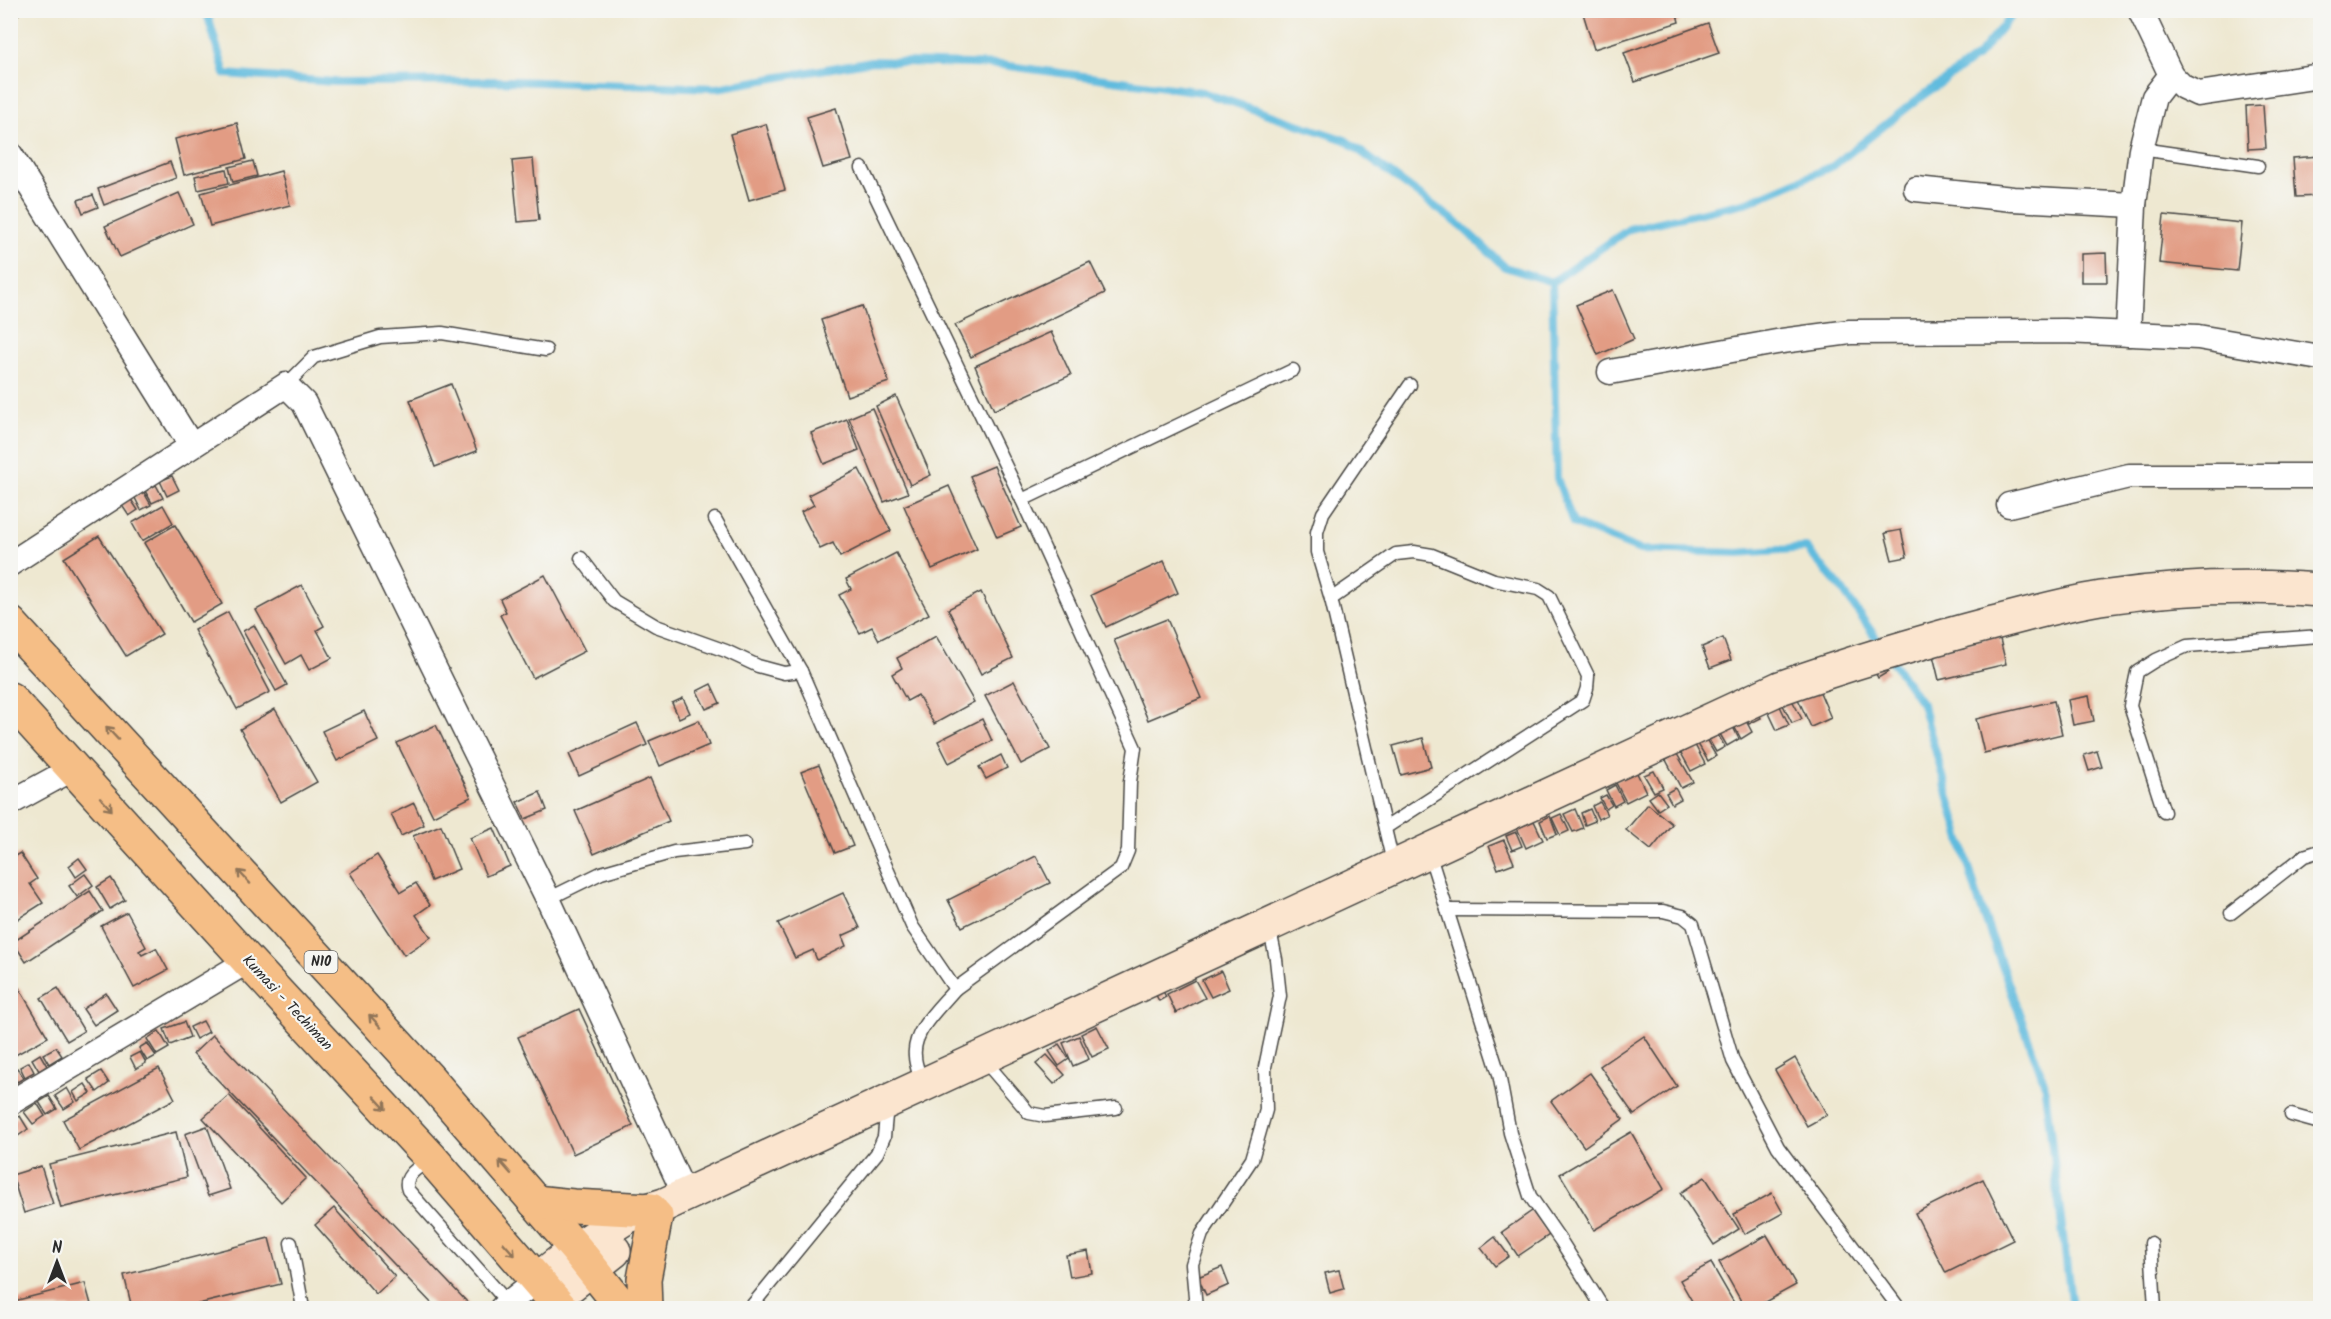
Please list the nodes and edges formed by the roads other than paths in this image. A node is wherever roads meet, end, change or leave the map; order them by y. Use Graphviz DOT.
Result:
graph roads {
  1 [pos="2140,10"];
  2 [pos="2171,75"];
  3 [pos="2320,76"];
  4 [pos="2141,149"];
  5 [pos="10,154"];
  6 [pos="2258,166"];
  7 [pos="862,168"];
  8 [pos="1916,189"];
  9 [pos="2134,205"];
  10 [pos="2128,334"];
  11 [pos="546,350"];
  12 [pos="2320,358"];
  13 [pos="1293,370"];
  14 [pos="1610,372"];
  15 [pos="285,385"];
  16 [pos="1410,385"];
  17 [pos="191,445"];
  18 [pos="2320,476"];
  19 [pos="1022,500"];
  20 [pos="2009,505"];
  21 [pos="715,519"];
  22 [pos="581,558"];
  23 [pos="10,564"];
  24 [pos="2320,590"];
  25 [pos="1331,599"];
  26 [pos="10,623"];
  27 [pos="2320,636"];
  28 [pos="801,671"];
  29 [pos="10,699"];
  30 [pos="74,768"];
  31 [pos="10,803"];
  32 [pos="2164,812"];
  33 [pos="1385,828"];
  34 [pos="745,844"];
  35 [pos="2320,851"];
  36 [pos="1429,852"];
  37 [pos="1394,868"];
  38 [pos="548,898"];
  39 [pos="1447,910"];
  40 [pos="2230,913"];
  41 [pos="1269,926"];
  42 [pos="248,961"];
  43 [pos="955,990"];
  44 [pos="982,1058"];
  45 [pos="922,1085"];
  46 [pos="888,1101"];
  47 [pos="10,1102"];
  48 [pos="1116,1108"];
  49 [pos="2291,1115"];
  50 [pos="2320,1123"];
  51 [pos="431,1158"];
  52 [pos="535,1203"];
  53 [pos="664,1206"];
  54 [pos="291,1243"];
  55 [pos="2151,1243"];
  56 [pos="583,1259"];
  57 [pos="551,1296"];
  58 [pos="505,1306"];
  59 [pos="303,1308"];
  60 [pos="623,1308"];
  61 [pos="645,1308"];
  62 [pos="750,1308"];
  63 [pos="1196,1308"];
  64 [pos="1603,1308"];
  65 [pos="1899,1308"];
  66 [pos="2154,1308"];
  1 -- 2 [label="street"];
  2 -- 3 [label="street"];
  2 -- 4 [label="street"];
  4 -- 6 [label="lane"];
  4 -- 9 [label="street"];
  5 -- 17 [label="street"];
  7 -- 19 [label="lane"];
  8 -- 9 [label="street"];
  9 -- 10 [label="street"];
  10 -- 12 [label="street"];
  10 -- 14 [label="street"];
  11 -- 15 [label="lane"];
  13 -- 19 [label="lane"];
  15 -- 17 [label="street"];
  15 -- 38 [label="street"];
  16 -- 25 [label="lane"];
  17 -- 23 [label="street"];
  18 -- 20 [label="street"];
  19 -- 43 [label="lane"];
  21 -- 28 [label="lane"];
  22 -- 28 [label="lane"];
  24 -- 36 [label="street"];
  25 -- 33 [label="lane"];
  25 -- 33 [label="lane"];
  52 -- 26 [label="highway, N10, one-way"];
  27 -- 32 [label="lane"];
  28 -- 43 [label="lane"];
  29 -- 30 [label="highway, Kumasi - Techiman"];
  30 -- 31 [label="street"];
  30 -- 42 [label="highway, Kumasi - Techiman, one-way"];
  33 -- 37 [label="lane"];
  34 -- 38 [label="lane"];
  35 -- 40 [label="lane"];
  36 -- 37 [label="street"];
  36 -- 39 [label="lane"];
  37 -- 41 [label="street"];
  38 -- 53 [label="street"];
  39 -- 64 [label="lane"];
  39 -- 65 [label="lane"];
  41 -- 44 [label="street"];
  41 -- 63 [label="lane"];
  42 -- 47 [label="street"];
  42 -- 51 [label="highway, Kumasi - Techiman, one-way"];
  43 -- 45 [label="lane"];
  44 -- 45 [label="street"];
  44 -- 48 [label="lane"];
  45 -- 46 [label="street"];
  46 -- 53 [label="street"];
  46 -- 62 [label="lane"];
  49 -- 50 [label="lane"];
  51 -- 57 [label="highway, Kumasi - Techiman, one-way"];
  51 -- 58 [label="lane"];
  52 -- 53 [label="highway"];
  52 -- 56 [label="highway, N10"];
  53 -- 56 [label="street"];
  53 -- 61 [label="highway"];
  54 -- 59 [label="lane"];
  55 -- 66 [label="lane"];
  56 -- 57 [label="street"];
  56 -- 60 [label="highway, N10"];
  57 -- 58 [label="street"];
}
